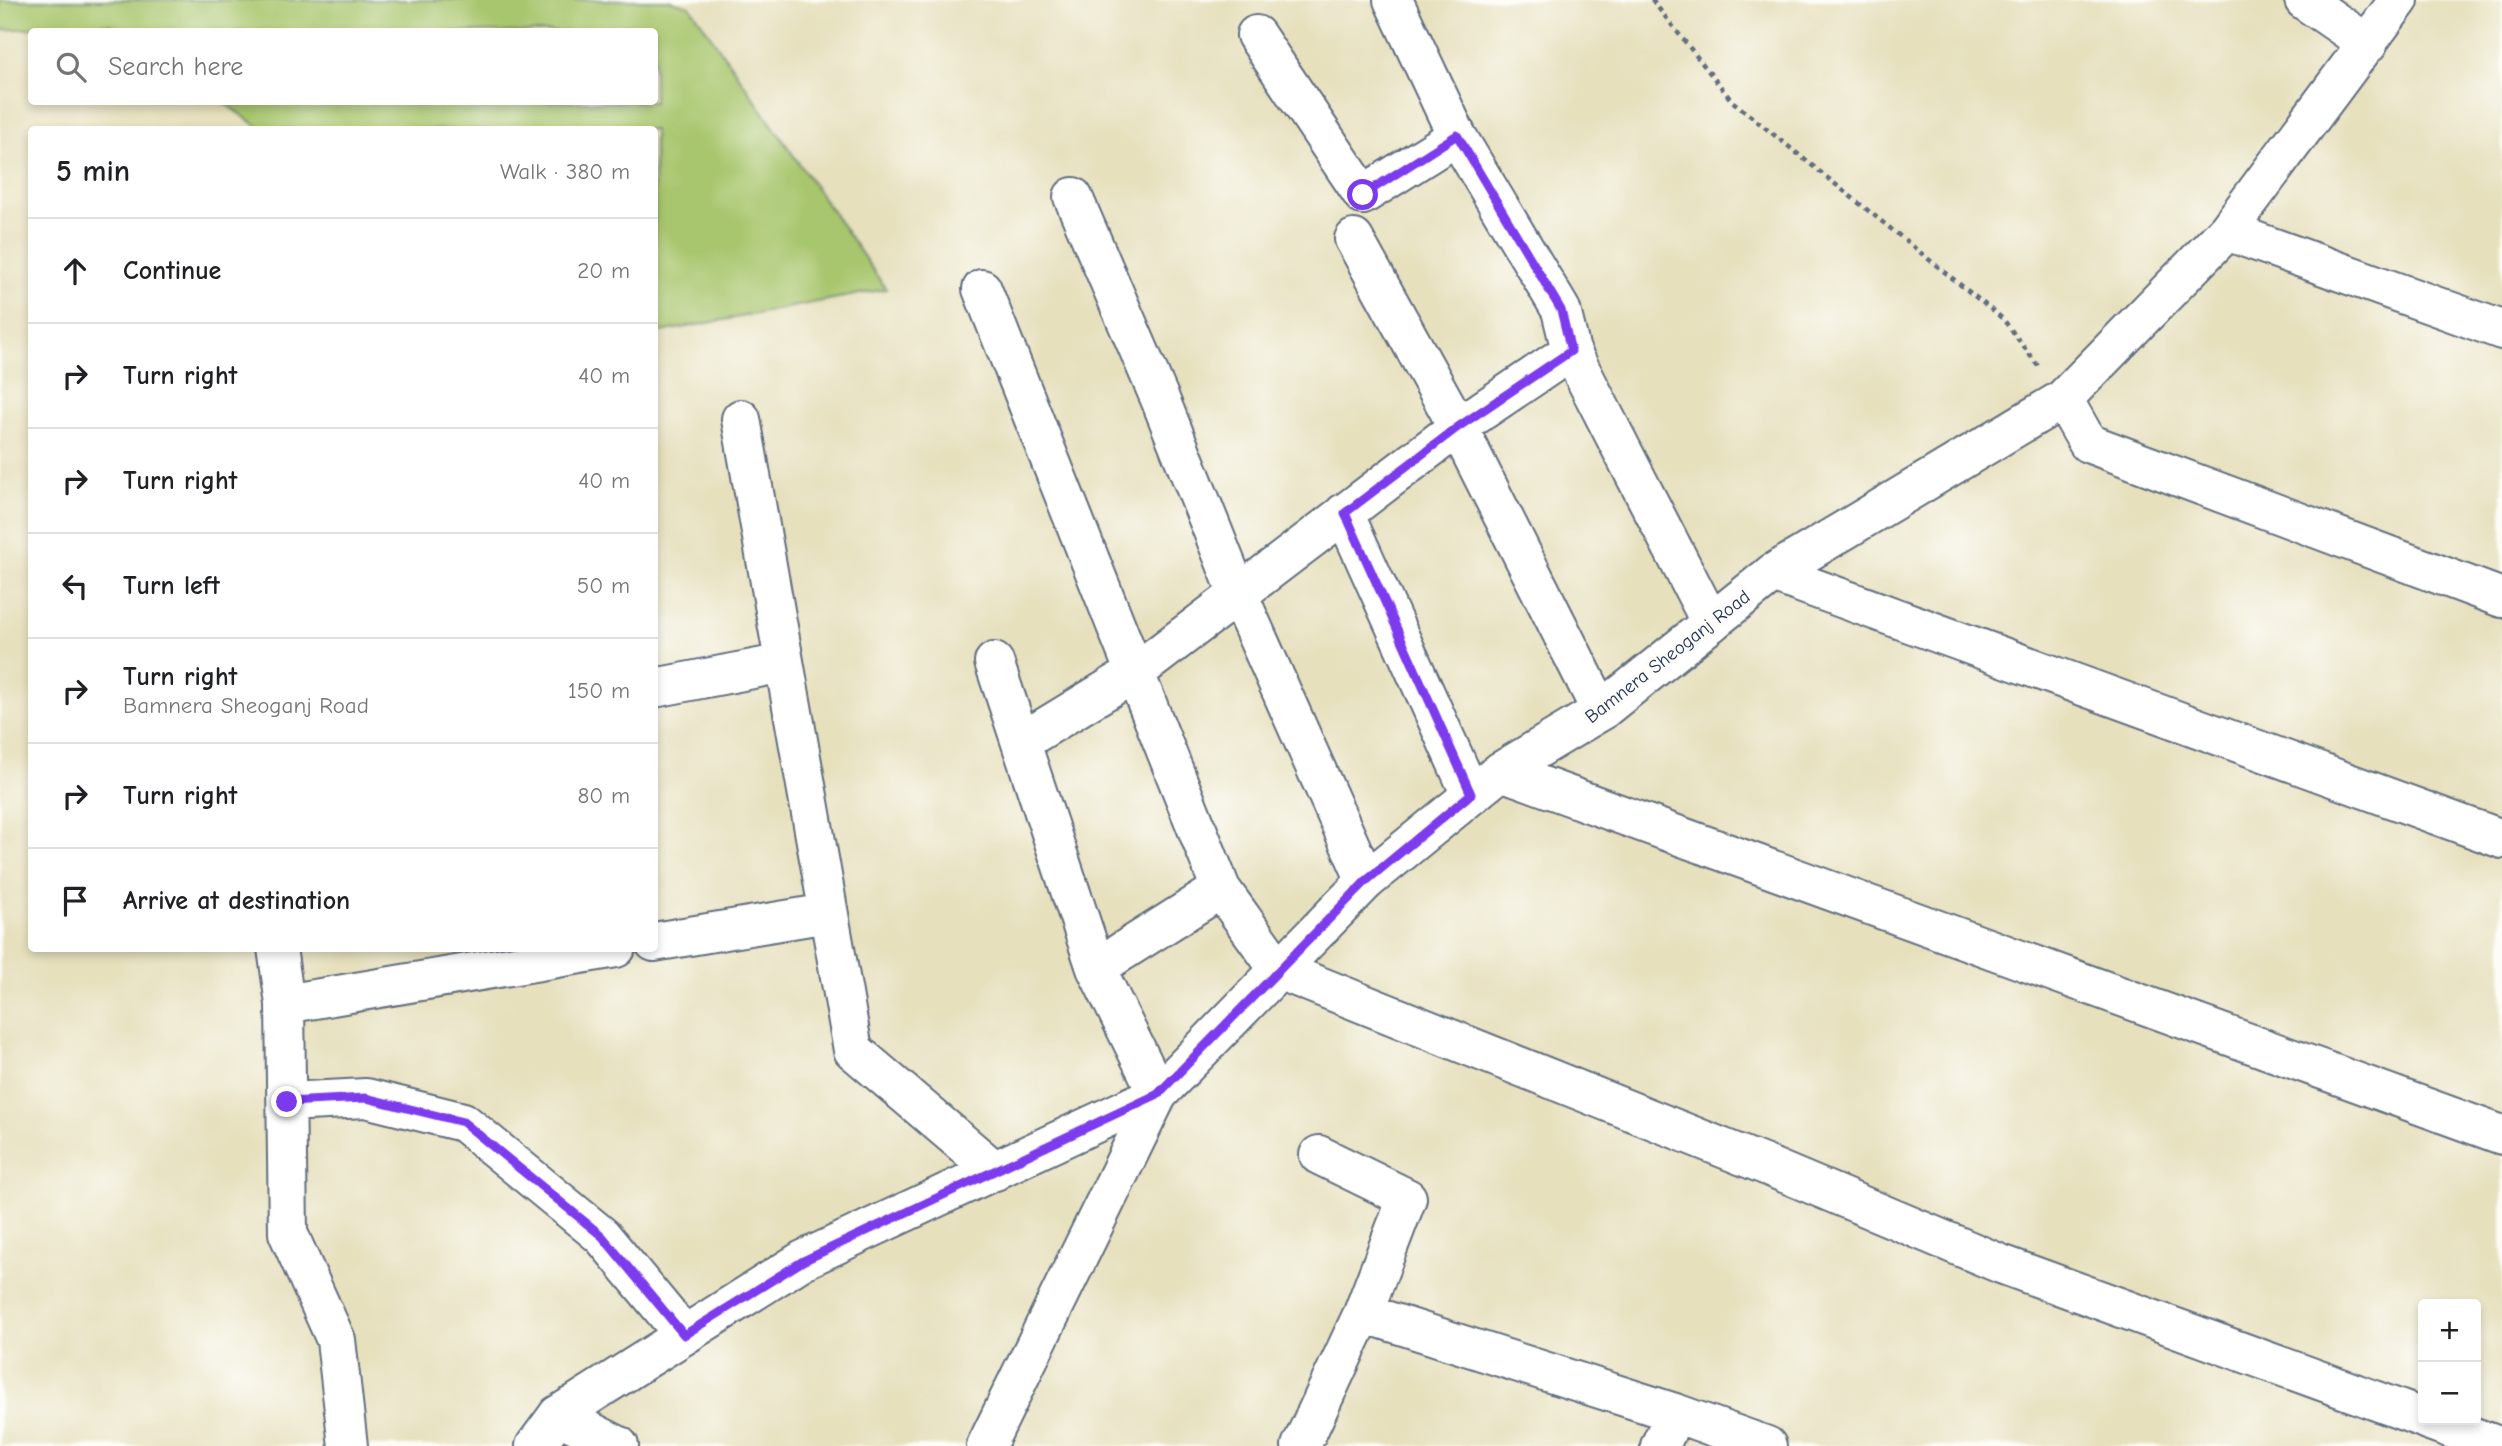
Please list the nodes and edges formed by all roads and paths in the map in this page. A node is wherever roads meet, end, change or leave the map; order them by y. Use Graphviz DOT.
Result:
graph roads {
  1 [pos="1393,0"];
  2 [pos="1652,0"];
  3 [pos="2304,0"];
  4 [pos="2399,0"];
  5 [pos="1256,35"];
  6 [pos="2368,44"];
  7 [pos="1457,135"];
  8 [pos="1073,197"];
  9 [pos="2227,231"];
  10 [pos="1354,239"];
  11 [pos="982,289"];
  12 [pos="2502,330"];
  13 [pos="1571,351"];
  14 [pos="2063,399"];
  15 [pos="741,419"];
  16 [pos="1458,427"];
  17 [pos="1345,513"];
  18 [pos="1773,573"];
  19 [pos="1238,594"];
  20 [pos="2502,598"];
  21 [pos="1711,622"];
  22 [pos="994,662"];
  23 [pos="784,663"];
  24 [pos="1136,672"];
  25 [pos="658,687"];
  26 [pos="1601,710"];
  27 [pos="1021,742"];
  28 [pos="1501,771"];
  29 [pos="1471,794"];
  30 [pos="2502,839"];
  31 [pos="1366,881"];
  32 [pos="1221,889"];
  33 [pos="828,913"];
  34 [pos="658,941"];
  35 [pos="278,952"];
  36 [pos="592,952"];
  37 [pos="1096,968"];
  38 [pos="1279,970"];
  39 [pos="285,1004"];
  40 [pos="1158,1094"];
  41 [pos="287,1102"];
  42 [pos="2502,1135"];
  43 [pos="1320,1155"];
  44 [pos="995,1171"];
  45 [pos="1363,1313"];
  46 [pos="684,1335"];
  47 [pos="558,1415"];
  48 [pos="2418,1416"];
  49 [pos="2441,1425"];
  50 [pos="1668,1429"];
  51 [pos="348,1446"];
  52 [pos="535,1446"];
  53 [pos="619,1446"];
  54 [pos="986,1446"];
  55 [pos="1301,1446"];
  56 [pos="1767,1446"];
  57 [pos="2499,1446"];
  1 -- 7 [label="street"];
  2 -- 14 [label="path"];
  3 -- 6 [label="street"];
  4 -- 6 [label="street, Bamnera Sheoganj Road"];
  5 -- 7 [label="street"];
  6 -- 9 [label="street, Bamnera Sheoganj Road"];
  7 -- 13 [label="street"];
  8 -- 19 [label="street"];
  9 -- 12 [label="street"];
  9 -- 14 [label="street, Bamnera Sheoganj Road"];
  10 -- 16 [label="street"];
  11 -- 24 [label="street"];
  13 -- 16 [label="street"];
  13 -- 21 [label="street"];
  14 -- 18 [label="street, Bamnera Sheoganj Road"];
  14 -- 20 [label="street"];
  15 -- 23 [label="street"];
  16 -- 17 [label="street"];
  16 -- 26 [label="street"];
  17 -- 19 [label="street"];
  17 -- 29 [label="street"];
  18 -- 21 [label="street, Bamnera Sheoganj Road"];
  18 -- 30 [label="street"];
  19 -- 24 [label="street"];
  19 -- 31 [label="street"];
  21 -- 26 [label="street, Bamnera Sheoganj Road"];
  22 -- 27 [label="street"];
  23 -- 25 [label="street"];
  23 -- 33 [label="street"];
  24 -- 27 [label="street"];
  24 -- 32 [label="street"];
  26 -- 28 [label="street, Bamnera Sheoganj Road"];
  27 -- 37 [label="street"];
  28 -- 29 [label="street, Bamnera Sheoganj Road"];
  28 -- 42 [label="street"];
  29 -- 31 [label="street, Bamnera Sheoganj Road"];
  31 -- 38 [label="street, Bamnera Sheoganj Road"];
  32 -- 37 [label="street"];
  32 -- 38 [label="street"];
  33 -- 34 [label="street"];
  33 -- 44 [label="street"];
  35 -- 39 [label="street"];
  36 -- 39 [label="street"];
  37 -- 40 [label="street"];
  38 -- 40 [label="street, Bamnera Sheoganj Road"];
  38 -- 48 [label="street"];
  39 -- 41 [label="street"];
  40 -- 44 [label="street, Bamnera Sheoganj Road"];
  40 -- 54 [label="street"];
  41 -- 46 [label="street"];
  41 -- 51 [label="street"];
  43 -- 45 [label="street"];
  44 -- 46 [label="street, Bamnera Sheoganj Road"];
  45 -- 50 [label="street"];
  45 -- 55 [label="street"];
  46 -- 47 [label="street, Bamnera Sheoganj Road"];
  47 -- 52 [label="street, Bamnera Sheoganj Road"];
  47 -- 53 [label="street"];
  49 -- 57 [label="street"];
  50 -- 56 [label="street"];
}
